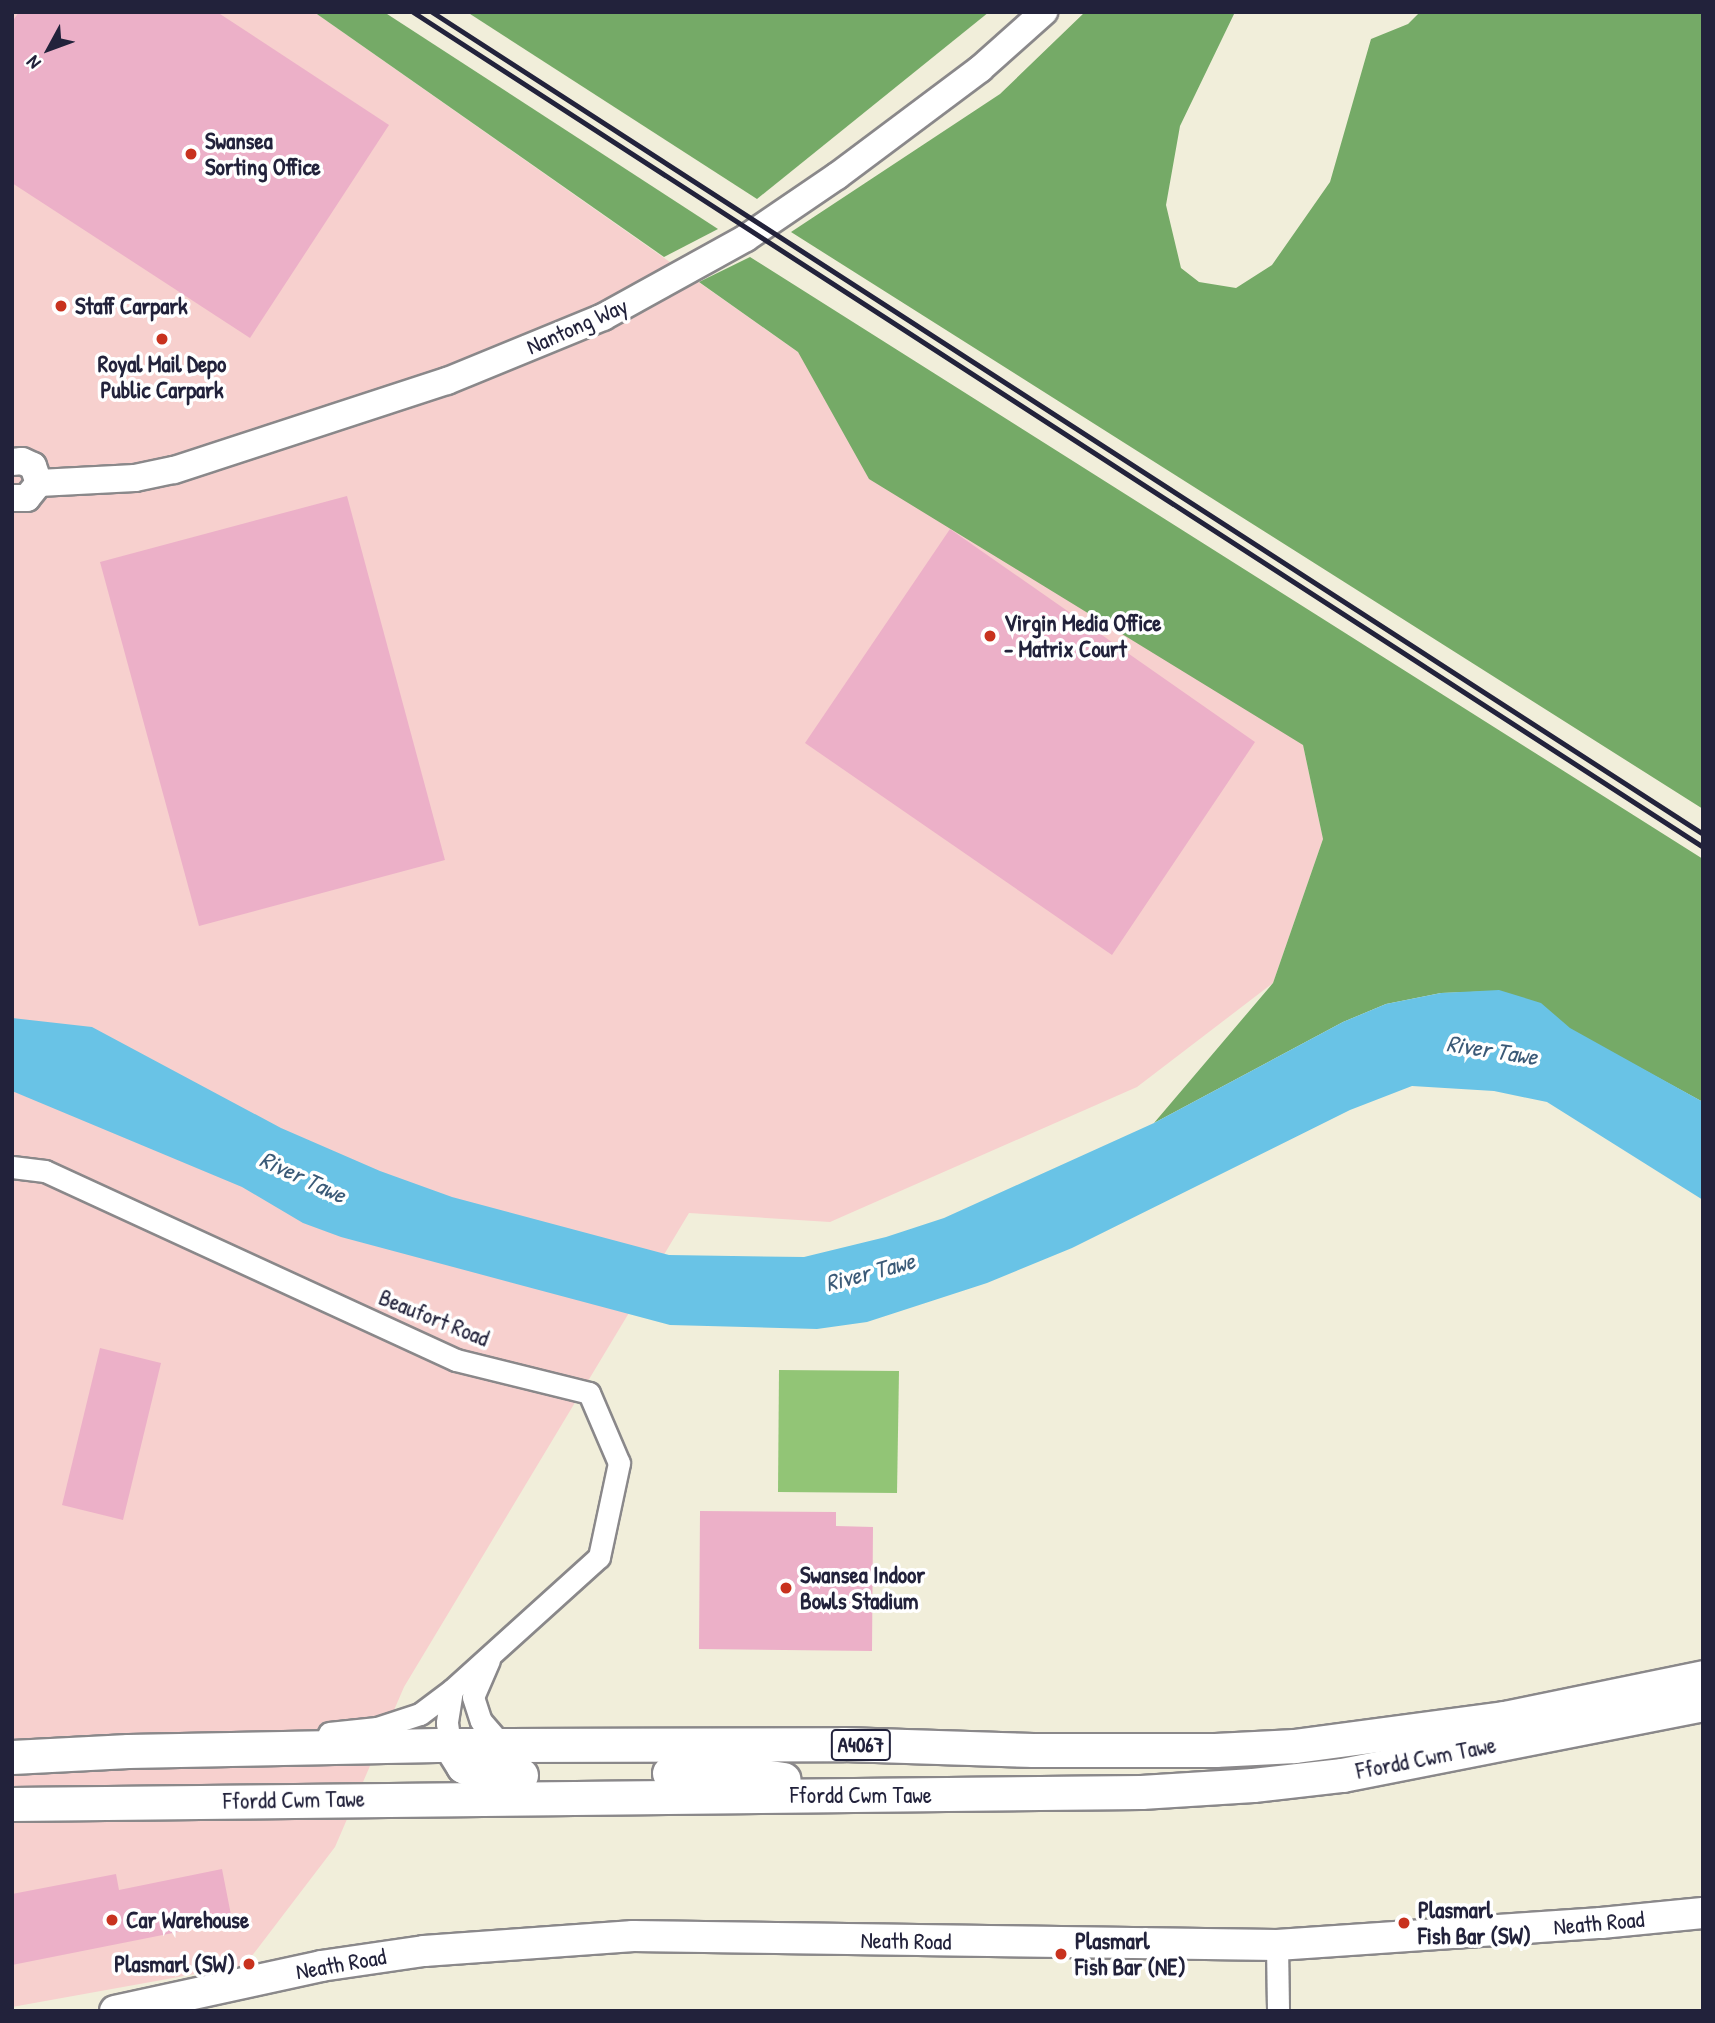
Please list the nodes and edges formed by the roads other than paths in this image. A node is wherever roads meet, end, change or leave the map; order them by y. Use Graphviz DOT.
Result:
graph roads {
  1 [pos="1044,12"];
  2 [pos="12,462"];
  3 [pos="38,483"];
  4 [pos="13,499"];
  5 [pos="12,1167"];
  6 [pos="491,1655"];
  7 [pos="1703,1677"];
  8 [pos="452,1690"];
  9 [pos="1703,1704"];
  10 [pos="450,1745"];
  11 [pos="502,1745"];
  12 [pos="128,1751"];
  13 [pos="12,1757"];
  14 [pos="893,1796"];
  15 [pos="12,1804"];
  16 [pos="1703,1913"];
  17 [pos="1277,1945"];
  18 [pos="212,2000"];
  19 [pos="115,2011"];
  20 [pos="1278,2011"];
  1 -- 3 [label="street, Nantong Way"];
  2 -- 3 [label="street"];
  3 -- 4 [label="street"];
  5 -- 6 [label="street, Beaufort Road"];
  6 -- 8 [label="street, Beaufort Road"];
  6 -- 11 [label="street, Beaufort Road"];
  7 -- 11 [label="main road, Ffordd Cwm Tawe / A4067"];
  8 -- 10 [label="street"];
  8 -- 12 [label="street, Beaufort Road"];
  9 -- 14 [label="main road, Ffordd Cwm Tawe / A4067"];
  10 -- 11 [label="main road, Ffordd Cwm Tawe / A4067"];
  10 -- 12 [label="main road, Ffordd Cwm Tawe / A4067"];
  10 -- 14 [label="main road"];
  12 -- 13 [label="main road, Ffordd Cwm Tawe / A4067"];
  14 -- 15 [label="main road, Ffordd Cwm Tawe / A4067"];
  16 -- 17 [label="main road, Neath Road"];
  17 -- 18 [label="main road, Neath Road"];
  17 -- 20 [label="street"];
  18 -- 19 [label="main road, Neath Road"];
}
